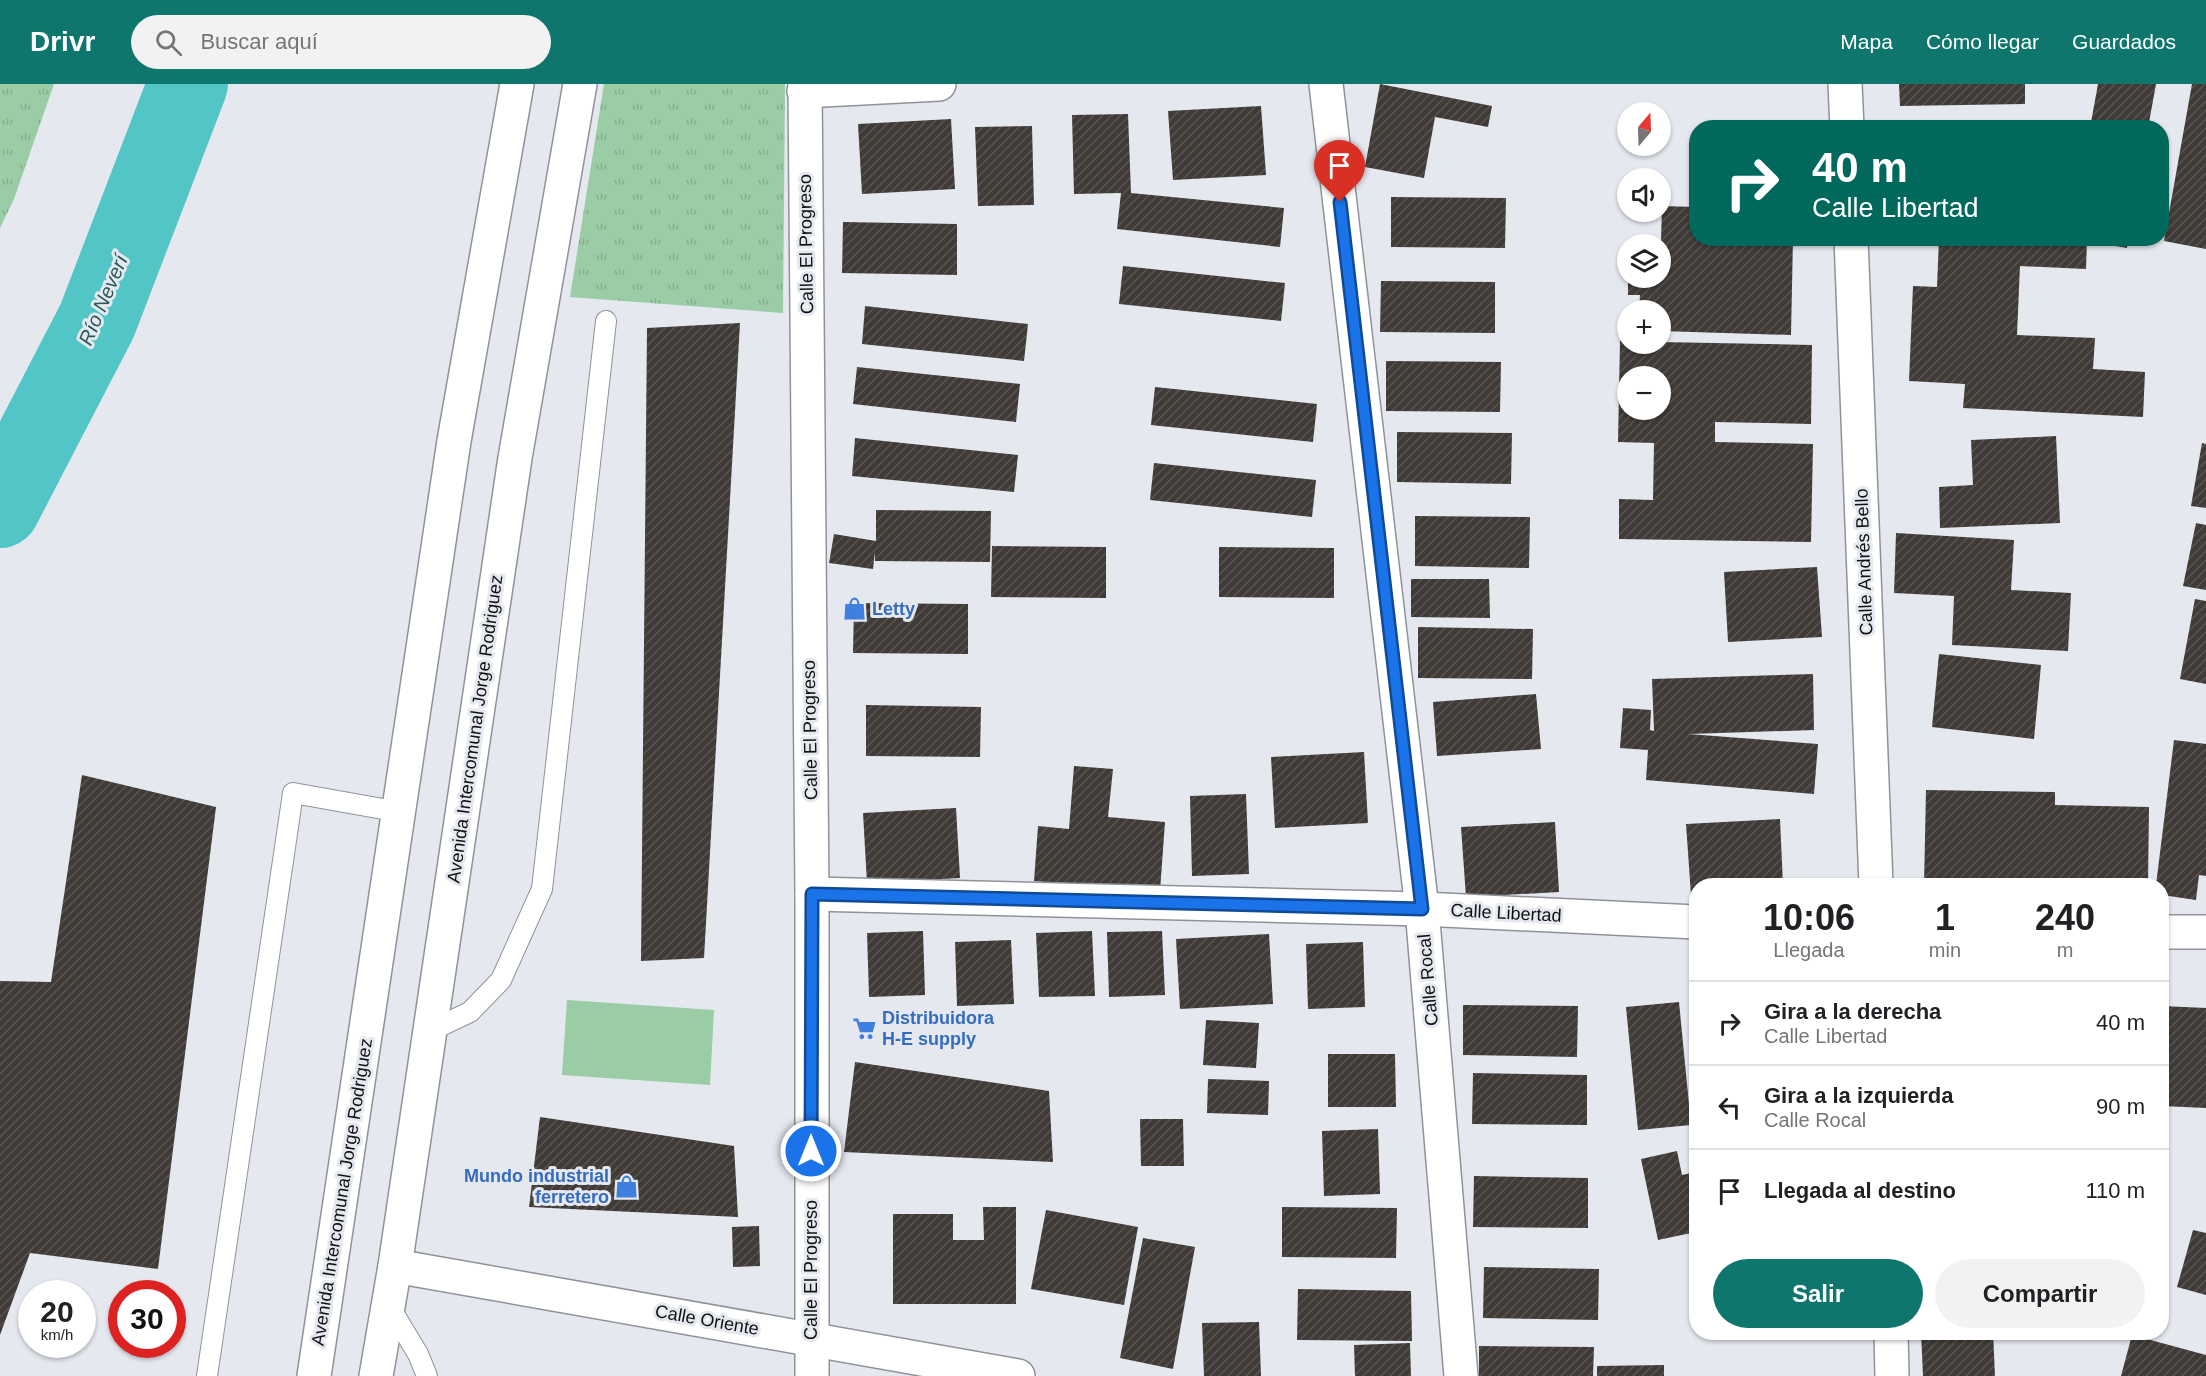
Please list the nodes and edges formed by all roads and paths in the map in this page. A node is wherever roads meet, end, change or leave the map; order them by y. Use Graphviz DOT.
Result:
graph roads {
  1 [pos="517,84"];
  2 [pos="580,84"];
  3 [pos="939,84"];
  4 [pos="1326,84"];
  5 [pos="1845,84"];
  6 [pos="805,88"];
  7 [pos="1847,120"];
  8 [pos="1851,246"];
  9 [pos="606,321"];
  10 [pos="400,812"];
  11 [pos="1876,878"];
  12 [pos="812,894"];
  13 [pos="1422,909"];
  14 [pos="1689,922"];
  15 [pos="2169,932"];
  16 [pos="2206,932"];
  17 [pos="430,1031"];
  18 [pos="395,1266"];
  19 [pos="388,1306"];
  20 [pos="811,1339"];
  21 [pos="1891,1340"];
  22 [pos="207,1376"];
  23 [pos="314,1376"];
  24 [pos="376,1376"];
  25 [pos="427,1376"];
  26 [pos="812,1376"];
  27 [pos="1018,1376"];
  28 [pos="1461,1376"];
  29 [pos="1892,1376"];
  1 -- 10 [label="street, Avenida Intercomunal Jorge Rodriguez"];
  2 -- 17 [label="street, Avenida Intercomunal Jorge Rodriguez"];
  3 -- 6 [label="street"];
  4 -- 13 [label="street, Calle Rocal"];
  5 -- 7 [label="street"];
  6 -- 12 [label="street, Calle El Progreso"];
  8 -- 11 [label="street, Calle Andrés Bello"];
  9 -- 17 [label="lane"];
  10 -- 22 [label="lane"];
  10 -- 23 [label="street, Avenida Intercomunal Jorge Rodriguez"];
  12 -- 13 [label="street, Calle Libertad"];
  12 -- 20 [label="street, Calle El Progreso"];
  13 -- 14 [label="street, Calle Libertad"];
  13 -- 28 [label="street, Calle Rocal"];
  15 -- 16 [label="street"];
  17 -- 18 [label="street, Avenida Intercomunal Jorge Rodriguez"];
  18 -- 19 [label="street, Avenida Intercomunal Jorge Rodriguez"];
  18 -- 20 [label="street, Calle Oriente"];
  19 -- 24 [label="street, Avenida Intercomunal Jorge Rodriguez"];
  19 -- 25 [label="lane"];
  20 -- 26 [label="street, Calle El Progreso"];
  20 -- 27 [label="street, Calle Oriente"];
  21 -- 29 [label="street"];
}
